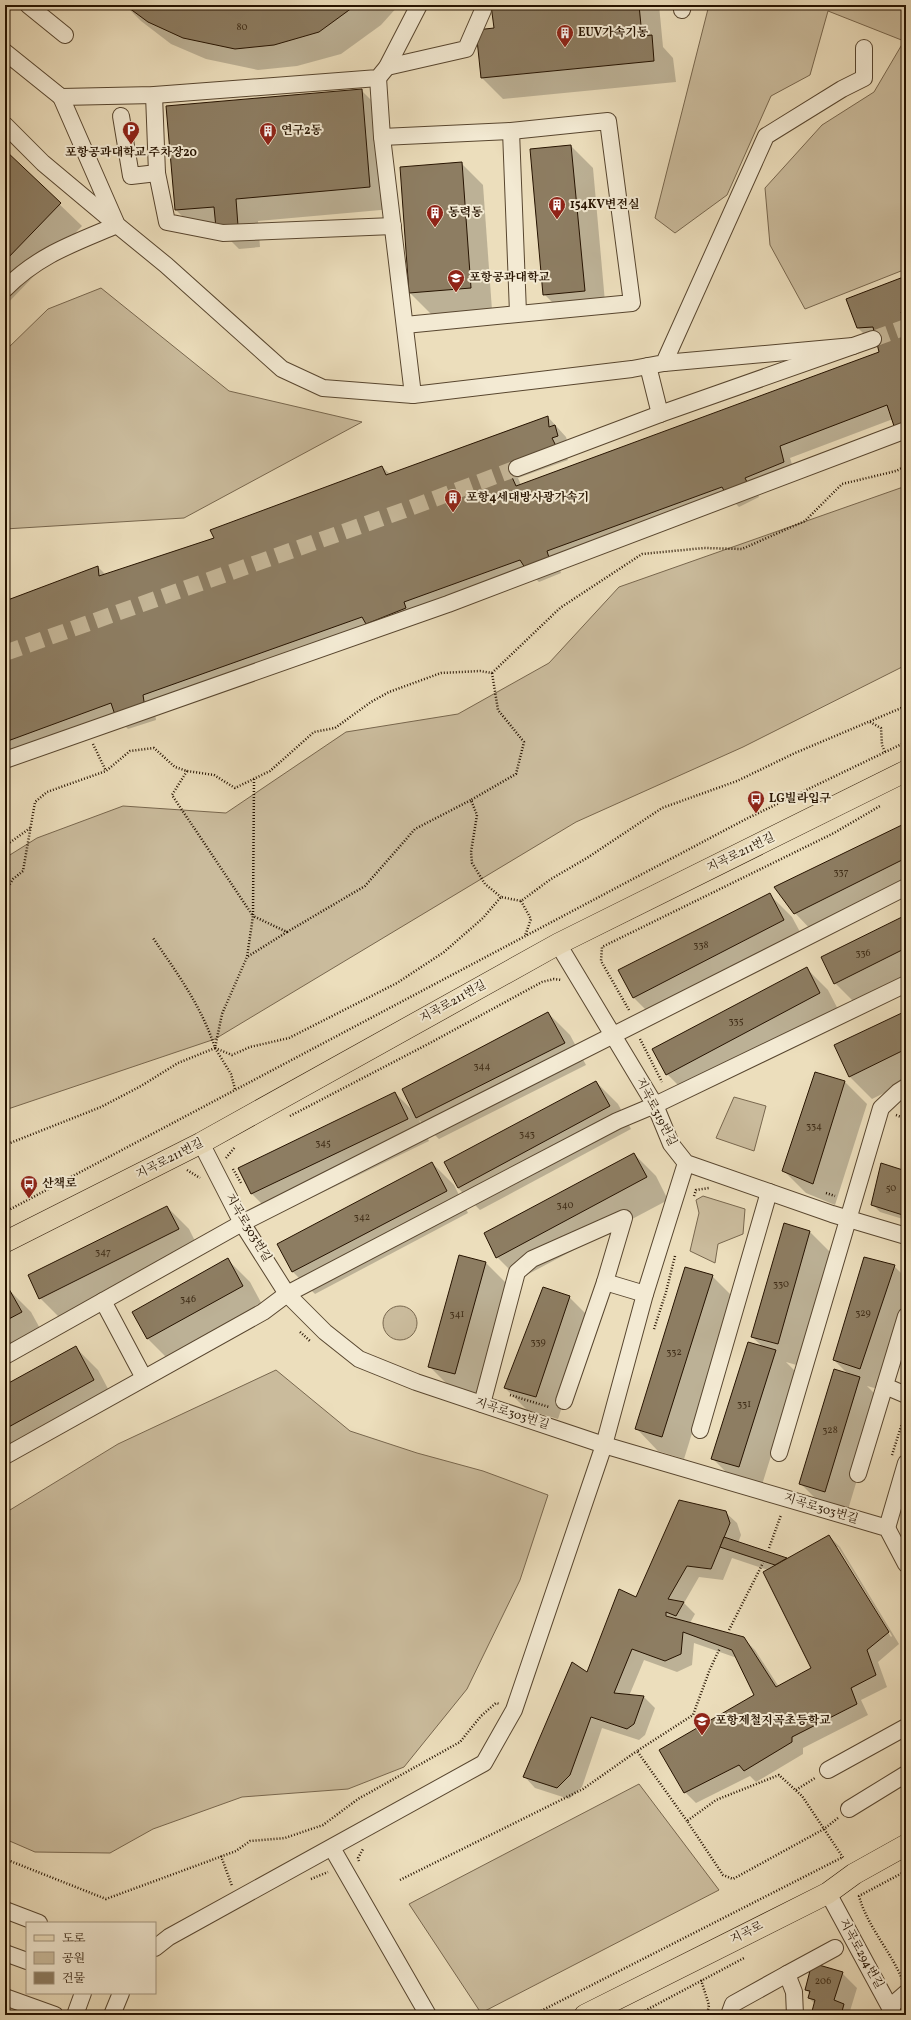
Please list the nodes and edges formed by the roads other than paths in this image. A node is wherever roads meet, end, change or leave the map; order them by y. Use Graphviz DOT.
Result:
graph roads {
  1 [pos="28,5"];
  2 [pos="419,5"];
  3 [pos="483,5"];
  4 [pos="65,35"];
  5 [pos="864,48"];
  6 [pos="5,52"];
  7 [pos="383,72"];
  8 [pos="154,95"];
  9 [pos="61,98"];
  10 [pos="121,116"];
  11 [pos="5,125"];
  12 [pos="511,131"];
  13 [pos="382,137"];
  14 [pos="157,173"];
  15 [pos="117,225"];
  16 [pos="393,226"];
  17 [pos="5,289"];
  18 [pos="518,313"];
  19 [pos="405,325"];
  20 [pos="873,339"];
  21 [pos="853,346"];
  22 [pos="664,363"];
  23 [pos="648,366"];
  24 [pos="413,395"];
  25 [pos="660,414"];
  26 [pos="906,430"];
  27 [pos="516,468"];
  28 [pos="5,760"];
  29 [pos="906,771"];
  30 [pos="906,887"];
  31 [pos="558,944"];
  32 [pos="906,984"];
  33 [pos="615,1036"];
  34 [pos="906,1088"];
  35 [pos="655,1105"];
  36 [pos="201,1143"];
  37 [pos="686,1163"];
  38 [pos="769,1192"];
  39 [pos="849,1219"];
  40 [pos="242,1223"];
  41 [pos="906,1236"];
  42 [pos="5,1242"];
  43 [pos="605,1282"];
  44 [pos="287,1294"];
  45 [pos="645,1294"];
  46 [pos="104,1301"];
  47 [pos="906,1316"];
  48 [pos="5,1356"];
  49 [pos="144,1378"];
  50 [pos="885,1386"];
  51 [pos="906,1395"];
  52 [pos="564,1401"];
  53 [pos="482,1404"];
  54 [pos="700,1430"];
  55 [pos="604,1445"];
  56 [pos="779,1453"];
  57 [pos="5,1456"];
  58 [pos="906,1463"];
  59 [pos="858,1474"];
  60 [pos="887,1528"];
  61 [pos="902,1568"];
  62 [pos="906,1727"];
  63 [pos="828,1770"];
  64 [pos="906,1774"];
  65 [pos="849,1809"];
  66 [pos="906,1845"];
  67 [pos="332,1848"];
  68 [pos="828,1893"];
  69 [pos="5,1910"];
  70 [pos="36,1922"];
  71 [pos="156,1947"];
  72 [pos="835,1948"];
  73 [pos="5,1953"];
  74 [pos="26,1961"];
  75 [pos="787,1974"];
  76 [pos="905,1988"];
  77 [pos="83,1994"];
  78 [pos="121,1994"];
  79 [pos="5,1997"];
  80 [pos="892,2011"];
  81 [pos="55,2015"];
  82 [pos="75,2015"];
  83 [pos="112,2015"];
  84 [pos="428,2015"];
  85 [pos="585,2015"];
  86 [pos="729,2015"];
  87 [pos="795,2015"];
  1 -- 4 [label="street"];
  2 -- 7 [label="street"];
  3 -- 7 [label="street"];
  5 -- 22 [label="street"];
  6 -- 9 [label="street"];
  7 -- 8 [label="street"];
  7 -- 13 [label="street"];
  8 -- 9 [label="street"];
  8 -- 14 [label="street"];
  9 -- 15 [label="street"];
  10 -- 14 [label="street"];
  11 -- 15 [label="street"];
  12 -- 13 [label="street"];
  12 -- 18 [label="street"];
  12 -- 18 [label="street"];
  13 -- 16 [label="street"];
  14 -- 16 [label="street"];
  15 -- 17 [label="street"];
  15 -- 24 [label="street"];
  16 -- 19 [label="street"];
  18 -- 19 [label="street"];
  19 -- 24 [label="street"];
  20 -- 21 [label="street"];
  21 -- 22 [label="street"];
  21 -- 25 [label="street"];
  22 -- 23 [label="street"];
  23 -- 24 [label="street"];
  23 -- 25 [label="street"];
  25 -- 27 [label="street"];
  26 -- 28 [label="street"];
  29 -- 31 [label="main road, 지곡로211번길"];
  30 -- 33 [label="street"];
  31 -- 33 [label="street, 지곡로319번길"];
  31 -- 36 [label="main road, 지곡로211번길"];
  32 -- 35 [label="street"];
  33 -- 35 [label="street, 지곡로319번길"];
  33 -- 40 [label="street"];
  34 -- 39 [label="street"];
  35 -- 37 [label="street, 지곡로319번길"];
  35 -- 44 [label="street"];
  36 -- 40 [label="street, 지곡로303번길"];
  36 -- 42 [label="main road, 지곡로211번길"];
  37 -- 38 [label="street"];
  37 -- 45 [label="street"];
  38 -- 39 [label="street"];
  38 -- 54 [label="street"];
  39 -- 41 [label="street"];
  39 -- 56 [label="street"];
  40 -- 44 [label="street, 지곡로303번길"];
  40 -- 46 [label="street"];
  43 -- 45 [label="street"];
  43 -- 52 [label="street"];
  43 -- 53 [label="street"];
  44 -- 49 [label="street"];
  44 -- 53 [label="street, 지곡로303번길"];
  45 -- 55 [label="street"];
  46 -- 48 [label="street"];
  46 -- 49 [label="street"];
  47 -- 50 [label="street"];
  49 -- 57 [label="street"];
  50 -- 51 [label="street"];
  50 -- 59 [label="street"];
  53 -- 55 [label="street, 지곡로303번길"];
  55 -- 60 [label="street, 지곡로303번길"];
  55 -- 67 [label="street"];
  58 -- 60 [label="street"];
  60 -- 61 [label="street"];
  62 -- 63 [label="street"];
  64 -- 65 [label="street"];
  66 -- 68 [label="main road, 지곡로"];
  67 -- 71 [label="street"];
  67 -- 84 [label="street"];
  68 -- 80 [label="street, 지곡로294번길"];
  68 -- 85 [label="main road, 지곡로"];
  69 -- 70 [label="street"];
  72 -- 75 [label="street"];
  73 -- 74 [label="street"];
  75 -- 86 [label="street"];
  75 -- 87 [label="street"];
  76 -- 80 [label="street"];
  77 -- 82 [label="street"];
  78 -- 83 [label="street"];
  79 -- 81 [label="street"];
}
